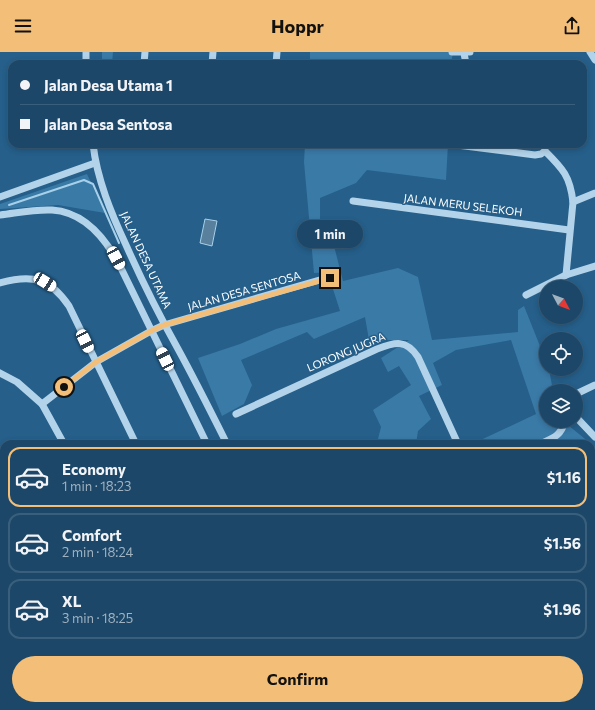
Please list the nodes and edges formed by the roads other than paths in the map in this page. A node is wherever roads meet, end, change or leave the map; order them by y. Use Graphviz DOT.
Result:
graph roads {
  1 [pos="452,52"];
  2 [pos="467,52"];
  3 [pos="590,52"];
  4 [pos="595,60"];
  5 [pos="93,148"];
  6 [pos="480,148"];
  7 [pos="545,148"];
  8 [pos="547,148"];
  9 [pos="95,163"];
  10 [pos="595,193"];
  11 [pos="0,197"];
  12 [pos="353,201"];
  13 [pos="573,202"];
  14 [pos="0,215"];
  15 [pos="569,230"];
  16 [pos="595,266"];
  17 [pos="566,275"];
  18 [pos="330,278"];
  19 [pos="0,283"];
  20 [pos="526,295"];
  21 [pos="164,325"];
  22 [pos="151,331"];
  23 [pos="96,362"];
  24 [pos="0,373"];
  25 [pos="595,385"];
  26 [pos="583,391"];
  27 [pos="42,404"];
  28 [pos="236,414"];
  29 [pos="583,424"];
  30 [pos="563,428"];
  31 [pos="595,437"];
  32 [pos="62,440"];
  33 [pos="134,440"];
  34 [pos="205,440"];
  35 [pos="225,440"];
  36 [pos="456,440"];
  37 [pos="548,440"];
  1 -- 2 [label="street"];
  3 -- 4 [label="street"];
  5 -- 9 [label="street, JALAN DESA UTAMA"];
  6 -- 7 [label="street"];
  8 -- 13 [label="street"];
  9 -- 11 [label="street"];
  9 -- 21 [label="street, JALAN DESA UTAMA"];
  10 -- 13 [label="street"];
  12 -- 15 [label="street, JALAN MERU SELEKOH"];
  13 -- 15 [label="street"];
  14 -- 22 [label="street"];
  15 -- 17 [label="street"];
  16 -- 17 [label="street"];
  17 -- 20 [label="street"];
  18 -- 21 [label="street, JALAN DESA SENTOSA"];
  19 -- 23 [label="street"];
  21 -- 22 [label="street, JALAN DESA SENTOSA"];
  21 -- 35 [label="street, JALAN DESA UTAMA"];
  22 -- 23 [label="street, JALAN DESA SENTOSA"];
  22 -- 34 [label="street"];
  23 -- 27 [label="street, JALAN DESA SENTOSA"];
  23 -- 33 [label="street"];
  24 -- 27 [label="street"];
  25 -- 26 [label="street"];
  27 -- 32 [label="street"];
  28 -- 36 [label="street, LORONG JUGRA"];
  29 -- 31 [label="street"];
  30 -- 37 [label="street"];
}
